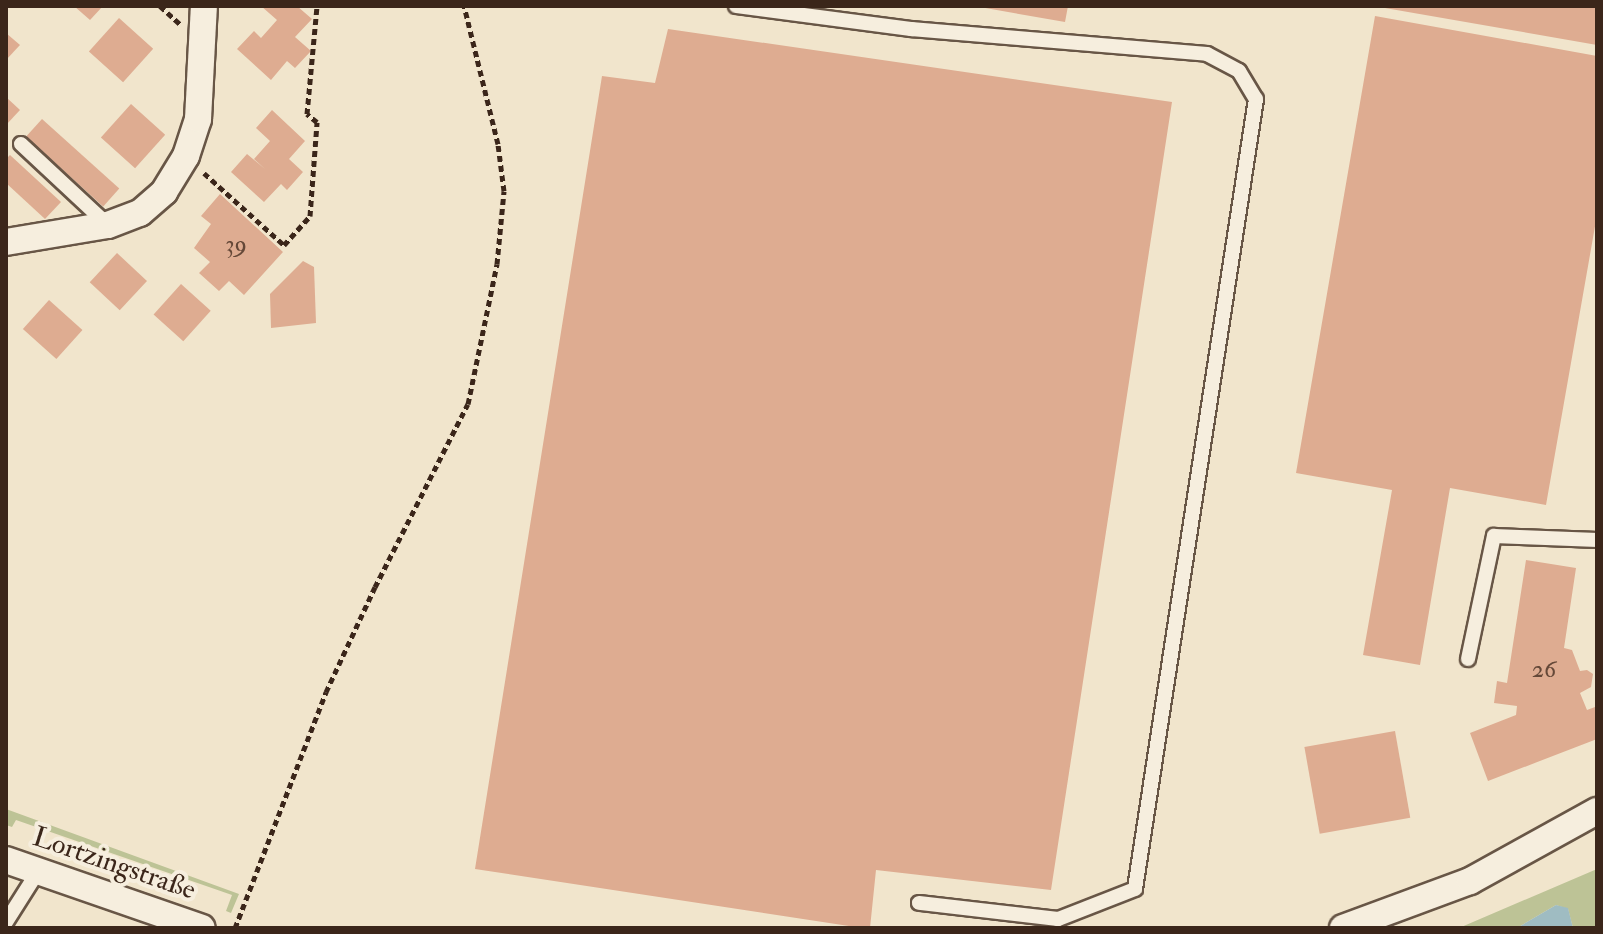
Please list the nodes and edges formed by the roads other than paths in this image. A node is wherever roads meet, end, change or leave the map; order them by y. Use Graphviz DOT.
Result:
graph roads {
  1 [pos="204,6"];
  2 [pos="736,6"];
  3 [pos="21,144"];
  4 [pos="108,225"];
  5 [pos="6,242"];
  6 [pos="1597,540"];
  7 [pos="1468,659"];
  8 [pos="1597,811"];
  9 [pos="6,860"];
  10 [pos="37,873"];
  11 [pos="919,903"];
  12 [pos="6,922"];
  13 [pos="202,928"];
  14 [pos="1343,928"];
  1 -- 4 [label="street"];
  2 -- 11 [label="lane"];
  3 -- 4 [label="lane"];
  4 -- 5 [label="street"];
  6 -- 7 [label="lane"];
  8 -- 14 [label="street"];
  9 -- 10 [label="street, Lortzingstraße"];
  10 -- 12 [label="lane"];
  10 -- 13 [label="street, Lortzingstraße"];
}
